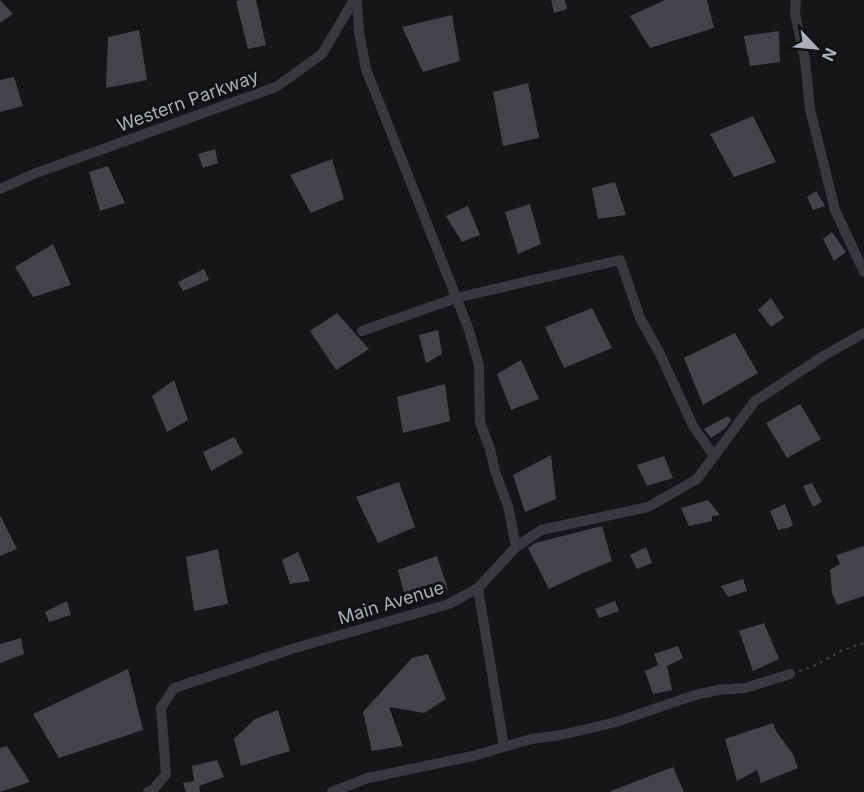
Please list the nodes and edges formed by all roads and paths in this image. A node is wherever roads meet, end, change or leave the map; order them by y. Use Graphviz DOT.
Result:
graph roads {
  1 [pos="355,0"];
  2 [pos="796,0"];
  3 [pos="0,189"];
  4 [pos="864,272"];
  5 [pos="456,298"];
  6 [pos="362,331"];
  7 [pos="864,333"];
  8 [pos="714,456"];
  9 [pos="516,547"];
  10 [pos="478,588"];
  11 [pos="864,643"];
  12 [pos="790,674"];
  13 [pos="504,747"];
  14 [pos="152,791"];
  15 [pos="332,792"];
  1 -- 3 [label="street, Western Parkway"];
  1 -- 5 [label="street"];
  2 -- 4 [label="street"];
  5 -- 6 [label="street"];
  5 -- 8 [label="street"];
  5 -- 9 [label="street"];
  7 -- 8 [label="street, Main Avenue"];
  8 -- 9 [label="street, Main Avenue"];
  9 -- 10 [label="street, Main Avenue"];
  10 -- 13 [label="street"];
  10 -- 14 [label="street, Main Avenue"];
  11 -- 12 [label="path"];
  12 -- 13 [label="street"];
  13 -- 15 [label="street"];
}
